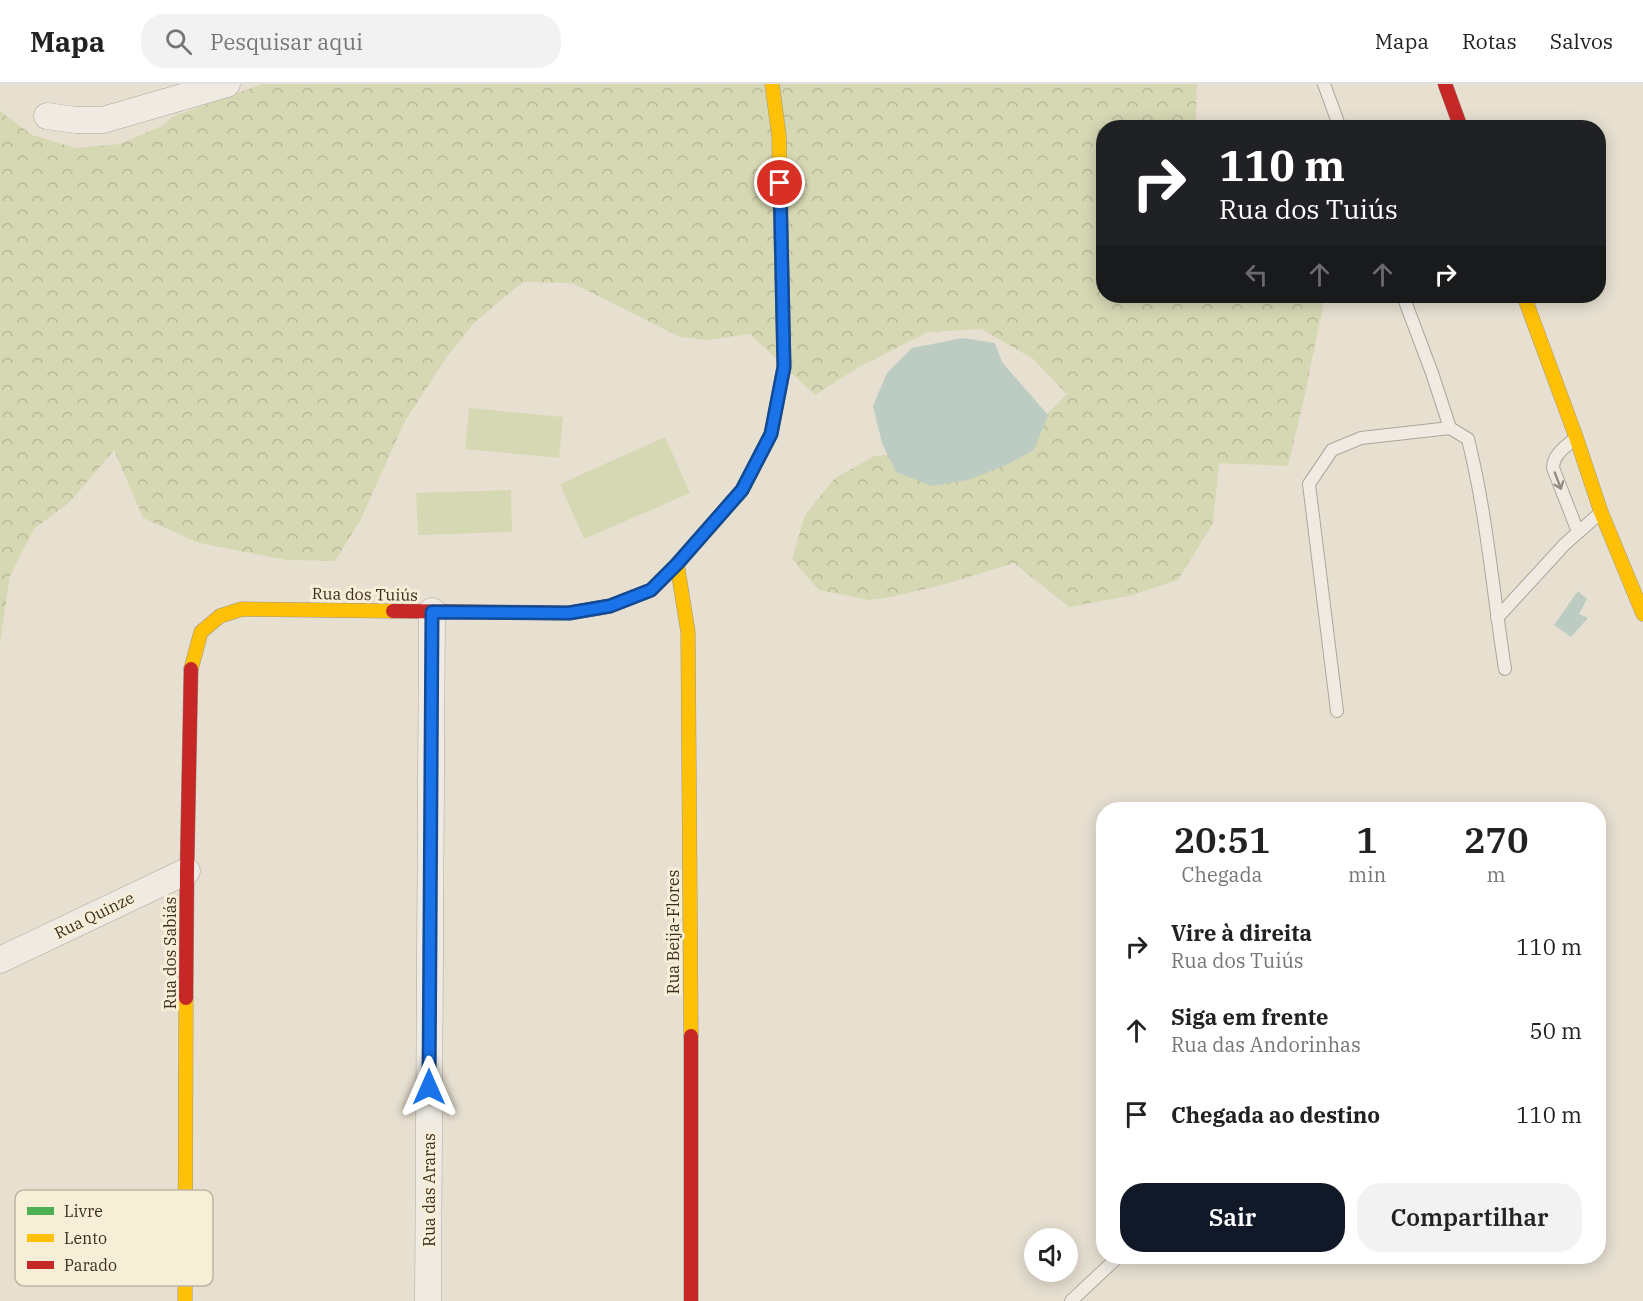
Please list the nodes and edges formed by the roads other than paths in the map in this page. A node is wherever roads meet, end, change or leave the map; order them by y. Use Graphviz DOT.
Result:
graph roads {
  1 [pos="226,84"];
  2 [pos="772,84"];
  3 [pos="1324,84"];
  4 [pos="1445,84"];
  5 [pos="47,116"];
  6 [pos="1337,120"];
  7 [pos="1458,120"];
  8 [pos="1406,303"];
  9 [pos="1527,303"];
  10 [pos="1450,428"];
  11 [pos="1576,437"];
  12 [pos="1601,512"];
  13 [pos="1578,532"];
  14 [pos="677,564"];
  15 [pos="432,612"];
  16 [pos="1643,614"];
  17 [pos="220,616"];
  18 [pos="1497,618"];
  19 [pos="1505,669"];
  20 [pos="1337,711"];
  21 [pos="187,871"];
  22 [pos="0,960"];
  23 [pos="186,1190"];
  24 [pos="1111,1264"];
  25 [pos="185,1286"];
  26 [pos="185,1301"];
  27 [pos="428,1301"];
  28 [pos="691,1301"];
  29 [pos="1071,1301"];
  1 -- 5 [label="street"];
  2 -- 14 [label="street"];
  3 -- 6 [label="lane"];
  4 -- 7 [label="street"];
  8 -- 10 [label="lane"];
  9 -- 11 [label="street"];
  10 -- 18 [label="lane"];
  10 -- 20 [label="lane"];
  11 -- 12 [label="street"];
  11 -- 13 [label="lane, one-way"];
  12 -- 13 [label="lane"];
  12 -- 16 [label="street"];
  13 -- 18 [label="lane"];
  14 -- 15 [label="street, Rua dos Tuiús"];
  14 -- 28 [label="street, Rua Beija-Flores"];
  15 -- 17 [label="street, Rua dos Tuiús"];
  15 -- 27 [label="street, Rua das Araras"];
  17 -- 21 [label="street, Rua dos Sabiás"];
  18 -- 19 [label="lane"];
  21 -- 22 [label="street, Rua Quinze"];
  21 -- 23 [label="street, Rua dos Sabiás"];
  24 -- 29 [label="lane"];
  25 -- 26 [label="street, Rua dos Sabiás"];
}
